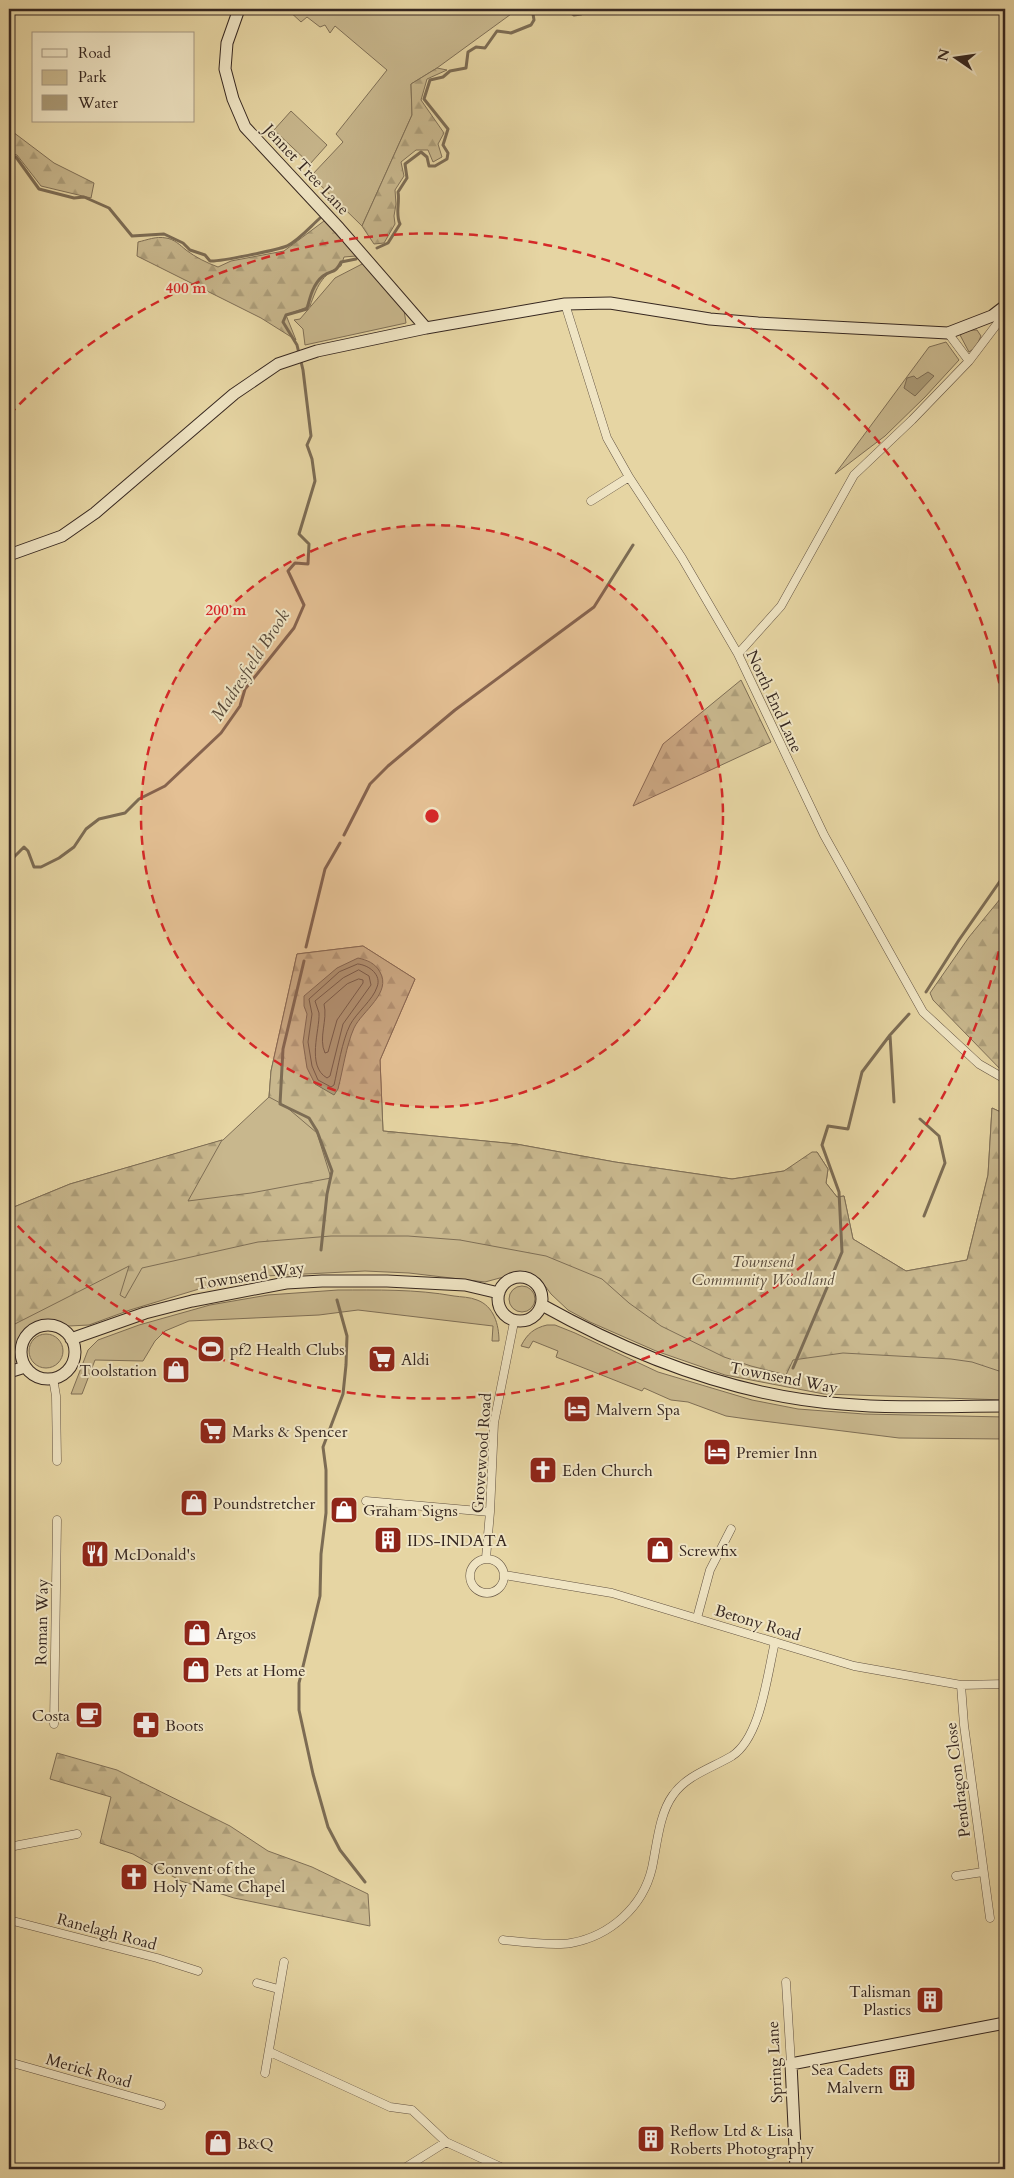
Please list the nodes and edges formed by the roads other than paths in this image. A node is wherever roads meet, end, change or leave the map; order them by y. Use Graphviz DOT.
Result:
graph roads {
  1 [pos="239,9"];
  2 [pos="565,304"];
  3 [pos="1005,306"];
  4 [pos="426,328"];
  5 [pos="948,333"];
  6 [pos="969,362"];
  7 [pos="629,477"];
  8 [pos="591,501"];
  9 [pos="9,555"];
  10 [pos="738,654"];
  11 [pos="1005,1079"];
  12 [pos="499,1293"];
  13 [pos="542,1305"];
  14 [pos="514,1322"];
  15 [pos="71,1339"];
  16 [pos="25,1367"];
  17 [pos="9,1372"];
  18 [pos="53,1378"];
  19 [pos="1005,1406"];
  20 [pos="57,1461"];
  21 [pos="366,1501"];
  22 [pos="490,1512"];
  23 [pos="57,1520"];
  24 [pos="731,1529"];
  25 [pos="486,1558"];
  26 [pos="504,1575"];
  27 [pos="697,1618"];
  28 [pos="775,1642"];
  29 [pos="1005,1684"];
  30 [pos="961,1685"];
  31 [pos="54,1724"];
  32 [pos="77,1834"];
  33 [pos="9,1847"];
  34 [pos="983,1872"];
  35 [pos="956,1876"];
  36 [pos="990,1918"];
  37 [pos="9,1920"];
  38 [pos="503,1940"];
  39 [pos="284,1962"];
  40 [pos="198,1971"];
  41 [pos="786,1982"];
  42 [pos="257,1983"];
  43 [pos="278,1989"];
  44 [pos="1005,2022"];
  45 [pos="270,2052"];
  46 [pos="9,2062"];
  47 [pos="791,2064"];
  48 [pos="266,2073"];
  49 [pos="161,2105"];
  50 [pos="446,2142"];
  51 [pos="403,2169"];
  52 [pos="505,2169"];
  53 [pos="796,2169"];
  1 -- 4 [label="street, Jennet Tree Lane"];
  2 -- 4 [label="street"];
  2 -- 5 [label="street"];
  2 -- 7 [label="street, North End Lane"];
  3 -- 5 [label="street"];
  3 -- 6 [label="street"];
  4 -- 9 [label="street"];
  5 -- 6 [label="street"];
  6 -- 10 [label="street"];
  7 -- 8 [label="street"];
  7 -- 10 [label="street, North End Lane"];
  10 -- 11 [label="street, North End Lane"];
  12 -- 13 [label="street"];
  12 -- 14 [label="street"];
  12 -- 15 [label="street, Townsend Way"];
  13 -- 14 [label="street"];
  13 -- 19 [label="street, Townsend Way"];
  14 -- 22 [label="street, Grovewood Road"];
  15 -- 16 [label="street"];
  15 -- 18 [label="street"];
  16 -- 17 [label="street"];
  16 -- 18 [label="street"];
  18 -- 20 [label="street"];
  21 -- 22 [label="street"];
  22 -- 25 [label="street, Grovewood Road"];
  23 -- 31 [label="street, Roman Way"];
  24 -- 27 [label="street"];
  25 -- 26 [label="street"];
  25 -- 26 [label="street"];
  26 -- 27 [label="street, Betony Road"];
  27 -- 28 [label="street, Betony Road"];
  28 -- 30 [label="street, Betony Road"];
  28 -- 38 [label="street"];
  29 -- 30 [label="street, Betony Road"];
  30 -- 34 [label="street, Pendragon Close"];
  32 -- 33 [label="street"];
  34 -- 35 [label="street"];
  34 -- 36 [label="street, Pendragon Close"];
  37 -- 40 [label="street, Ranelagh Road"];
  39 -- 43 [label="street"];
  41 -- 47 [label="street, Spring Lane"];
  42 -- 43 [label="street"];
  43 -- 45 [label="street"];
  44 -- 47 [label="street"];
  45 -- 48 [label="street"];
  45 -- 50 [label="street"];
  46 -- 49 [label="street, Merick Road"];
  47 -- 53 [label="street, Spring Lane"];
  50 -- 51 [label="street"];
  50 -- 52 [label="street"];
}
